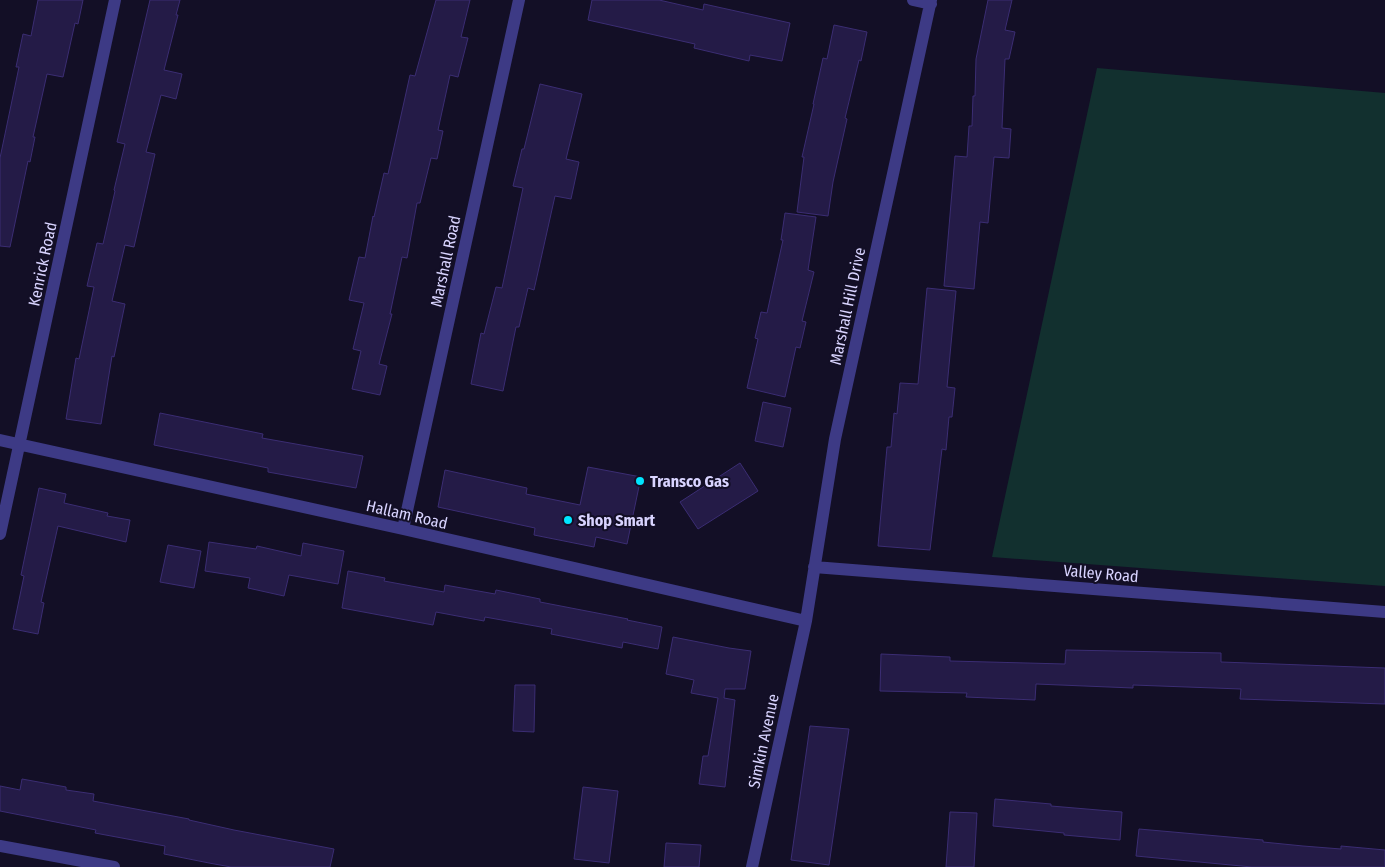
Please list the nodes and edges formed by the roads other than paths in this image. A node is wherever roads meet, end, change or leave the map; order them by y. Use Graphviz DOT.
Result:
graph roads {
  1 [pos="115,0"];
  2 [pos="519,0"];
  3 [pos="912,0"];
  4 [pos="931,2"];
  5 [pos="0,440"];
  6 [pos="19,446"];
  7 [pos="403,529"];
  8 [pos="0,534"];
  9 [pos="814,567"];
  10 [pos="1385,612"];
  11 [pos="806,621"];
  12 [pos="0,846"];
  13 [pos="114,867"];
  14 [pos="752,867"];
  1 -- 6 [label="street, Kenrick Road"];
  2 -- 7 [label="street, Marshall Road"];
  3 -- 4 [label="street"];
  4 -- 9 [label="street, Marshall Hill Drive"];
  5 -- 6 [label="street, Hallam Road"];
  6 -- 7 [label="street, Hallam Road"];
  6 -- 8 [label="street, Kenrick Road"];
  7 -- 11 [label="street, Hallam Road"];
  9 -- 10 [label="street, Valley Road"];
  9 -- 11 [label="street, Marshall Hill Drive"];
  11 -- 14 [label="street, Simkin Avenue"];
  12 -- 13 [label="street"];
}
